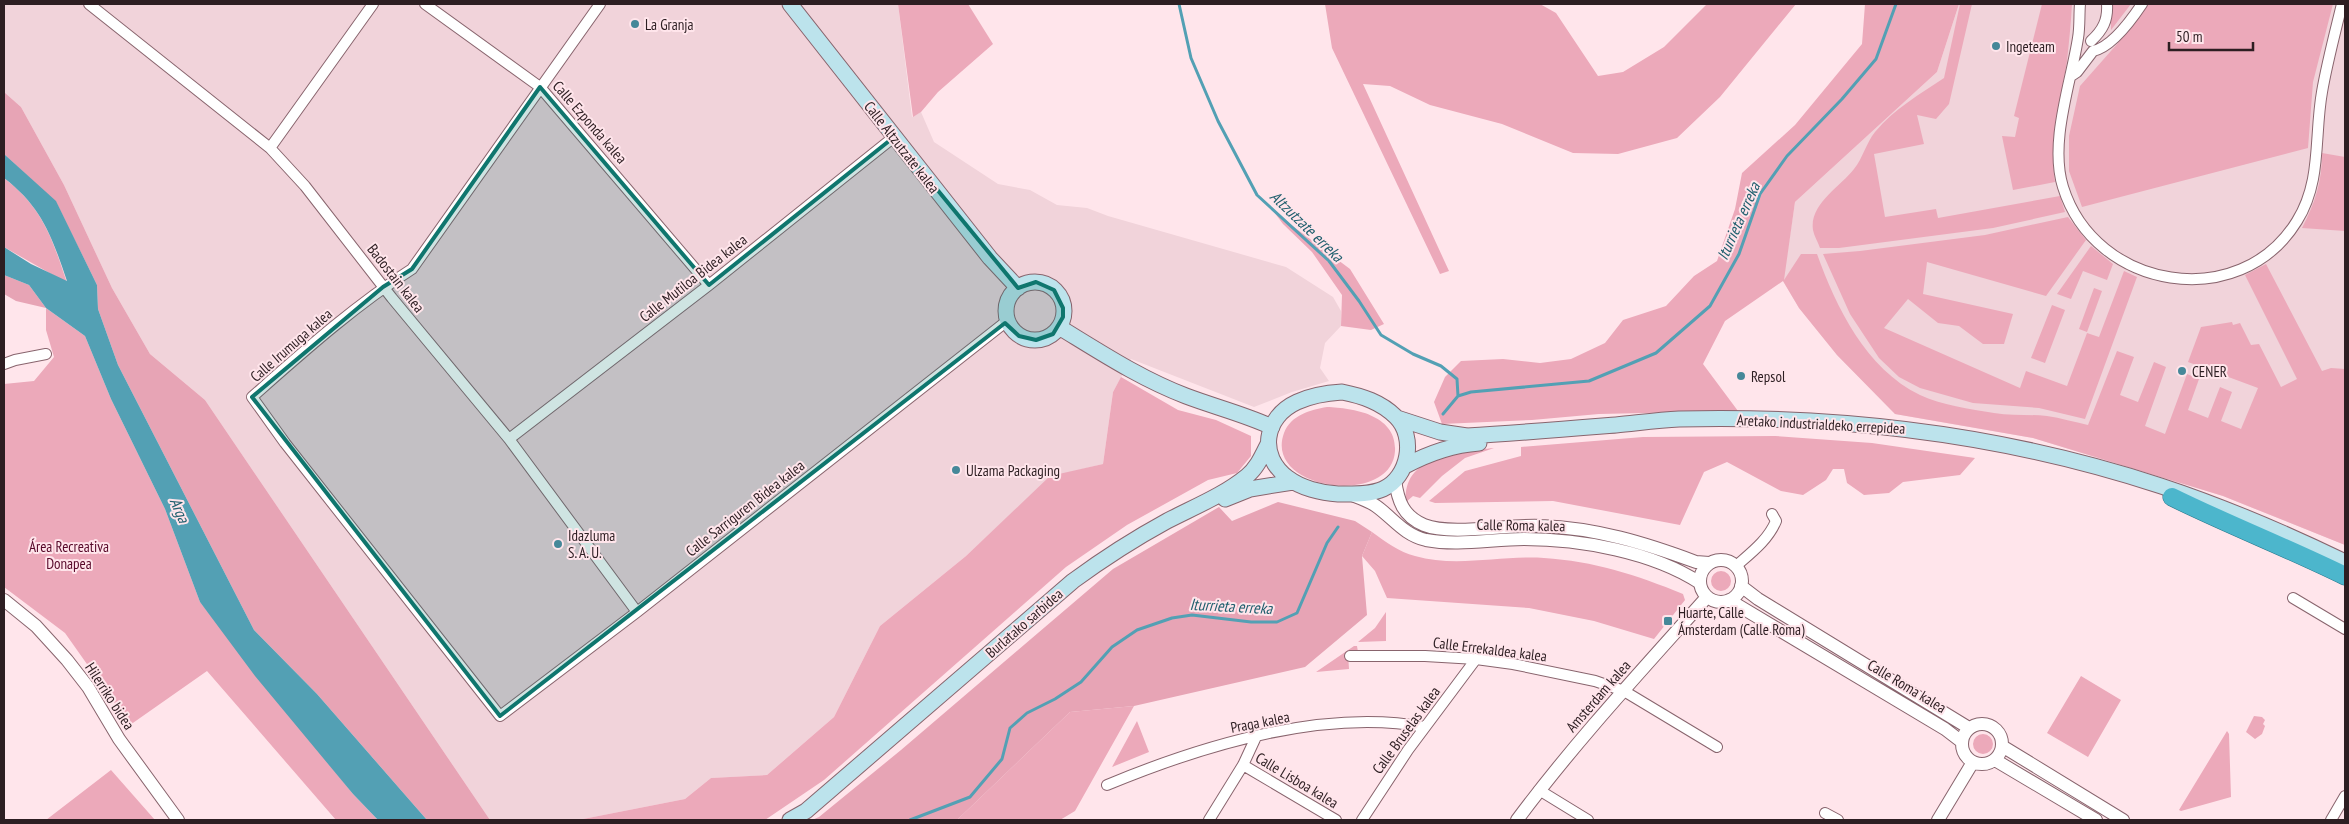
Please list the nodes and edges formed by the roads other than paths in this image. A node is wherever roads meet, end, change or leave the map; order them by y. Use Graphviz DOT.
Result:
graph roads {
  1 [pos="89,4"];
  2 [pos="373,4"];
  3 [pos="425,4"];
  4 [pos="600,4"];
  5 [pos="790,4"];
  6 [pos="2080,4"];
  7 [pos="2107,4"];
  8 [pos="2142,4"];
  9 [pos="2342,4"];
  10 [pos="2078,36"];
  11 [pos="2092,46"];
  12 [pos="2071,76"];
  13 [pos="540,88"];
  14 [pos="894,138"];
  15 [pos="270,148"];
  16 [pos="709,285"];
  17 [pos="383,287"];
  18 [pos="1018,288"];
  19 [pos="1007,322"];
  20 [pos="1059,327"];
  21 [pos="46,354"];
  22 [pos="4,364"];
  23 [pos="1397,418"];
  24 [pos="1272,427"];
  25 [pos="509,439"];
  26 [pos="1268,444"];
  27 [pos="1405,466"];
  28 [pos="1395,480"];
  29 [pos="1293,482"];
  30 [pos="2172,493"];
  31 [pos="1350,494"];
  32 [pos="1772,514"];
  33 [pos="2345,554"];
  34 [pos="2345,562"];
  35 [pos="1709,563"];
  36 [pos="1736,566"];
  37 [pos="2345,570"];
  38 [pos="2345,576"];
  39 [pos="1700,583"];
  40 [pos="1741,586"];
  41 [pos="1707,597"];
  42 [pos="2293,598"];
  43 [pos="4,600"];
  44 [pos="1729,600"];
  45 [pos="637,612"];
  46 [pos="2345,629"];
  47 [pos="1350,656"];
  48 [pos="1476,659"];
  49 [pos="1624,690"];
  50 [pos="500,716"];
  51 [pos="1425,726"];
  52 [pos="1969,728"];
  53 [pos="1256,737"];
  54 [pos="1962,742"];
  55 [pos="2002,746"];
  56 [pos="1717,747"];
  57 [pos="1994,760"];
  58 [pos="1973,762"];
  59 [pos="1243,764"];
  60 [pos="1107,785"];
  61 [pos="1539,790"];
  62 [pos="2345,796"];
  63 [pos="1825,813"];
  64 [pos="178,820"];
  65 [pos="790,820"];
  66 [pos="807,820"];
  67 [pos="1209,820"];
  68 [pos="1336,820"];
  69 [pos="1362,820"];
  70 [pos="1517,820"];
  71 [pos="1588,820"];
  72 [pos="1838,820"];
  73 [pos="1938,820"];
  74 [pos="2096,820"];
  75 [pos="2123,820"];
  76 [pos="2331,820"];
  1 -- 15 [label="street, Badostain kalea"];
  2 -- 15 [label="street"];
  3 -- 13 [label="street, Calle Ezponda kalea"];
  4 -- 13 [label="street, Calle Irumuga kalea"];
  5 -- 14 [label="main road, Calle Altzutzate kalea"];
  6 -- 10 [label="street"];
  7 -- 11 [label="street"];
  8 -- 11 [label="street"];
  9 -- 12 [label="street"];
  10 -- 11 [label="street"];
  10 -- 12 [label="street"];
  11 -- 12 [label="street"];
  13 -- 16 [label="street, Calle Ezponda kalea"];
  13 -- 17 [label="street, Calle Irumuga kalea"];
  14 -- 16 [label="street, Calle Mutiloa Bidea kalea"];
  14 -- 18 [label="main road, Calle Altzutzate kalea"];
  15 -- 17 [label="street, Badostain kalea"];
  16 -- 25 [label="street, Calle Mutiloa Bidea kalea"];
  17 -- 25 [label="street, Badostain kalea"];
  17 -- 50 [label="street, Calle Irumuga kalea"];
  18 -- 19 [label="main road"];
  18 -- 20 [label="main road"];
  19 -- 20 [label="main road"];
  19 -- 45 [label="street, Calle Sarriguren Bidea kalea"];
  20 -- 24 [label="main road"];
  21 -- 22 [label="street"];
  23 -- 24 [label="main road"];
  23 -- 27 [label="main road"];
  23 -- 30 [label="main road, Aretako industrialdeko errepidea"];
  24 -- 26 [label="main road"];
  25 -- 45 [label="street, Badostain kalea"];
  26 -- 29 [label="main road"];
  26 -- 65 [label="main road, Burlatako sarbidea"];
  27 -- 28 [label="main road"];
  27 -- 30 [label="main road, Aretako industrialdeko errepidea"];
  28 -- 31 [label="main road"];
  28 -- 35 [label="street, Calle Roma kalea"];
  29 -- 31 [label="main road"];
  29 -- 66 [label="main road, Burlatako sarbidea"];
  30 -- 33 [label="main road"];
  30 -- 34 [label="main road, Aretako industrialdeko errepidea"];
  30 -- 37 [label="main road, Aretako industrialdeko errepidea"];
  30 -- 38 [label="highway"];
  31 -- 39 [label="street, Calle Roma kalea"];
  32 -- 36 [label="street"];
  35 -- 36 [label="street"];
  35 -- 39 [label="street"];
  36 -- 40 [label="street"];
  39 -- 41 [label="street"];
  40 -- 44 [label="street"];
  40 -- 52 [label="street, Calle Roma kalea"];
  41 -- 44 [label="street"];
  41 -- 49 [label="street, Amsterdam kalea"];
  42 -- 46 [label="street"];
  43 -- 64 [label="street, Hilerriko bidea"];
  44 -- 54 [label="street, Calle Roma kalea"];
  45 -- 50 [label="street, Calle Sarriguren Bidea kalea"];
  47 -- 48 [label="street, Calle Errekaldea kalea"];
  48 -- 49 [label="street, Calle Errekaldea kalea"];
  48 -- 51 [label="street, Calle Bruselas kalea"];
  49 -- 56 [label="street"];
  49 -- 61 [label="street, Amsterdam kalea"];
  51 -- 53 [label="street, Praga kalea"];
  51 -- 69 [label="street, Calle Bruselas kalea"];
  52 -- 54 [label="street"];
  52 -- 55 [label="street"];
  53 -- 59 [label="street"];
  53 -- 60 [label="street, Praga kalea"];
  54 -- 58 [label="street"];
  55 -- 57 [label="street"];
  55 -- 75 [label="street"];
  57 -- 58 [label="street"];
  57 -- 74 [label="street"];
  58 -- 73 [label="street"];
  59 -- 67 [label="street"];
  59 -- 68 [label="street, Calle Lisboa kalea"];
  61 -- 70 [label="street, Amsterdam kalea"];
  61 -- 71 [label="street"];
  62 -- 76 [label="street"];
  63 -- 72 [label="street"];
}
